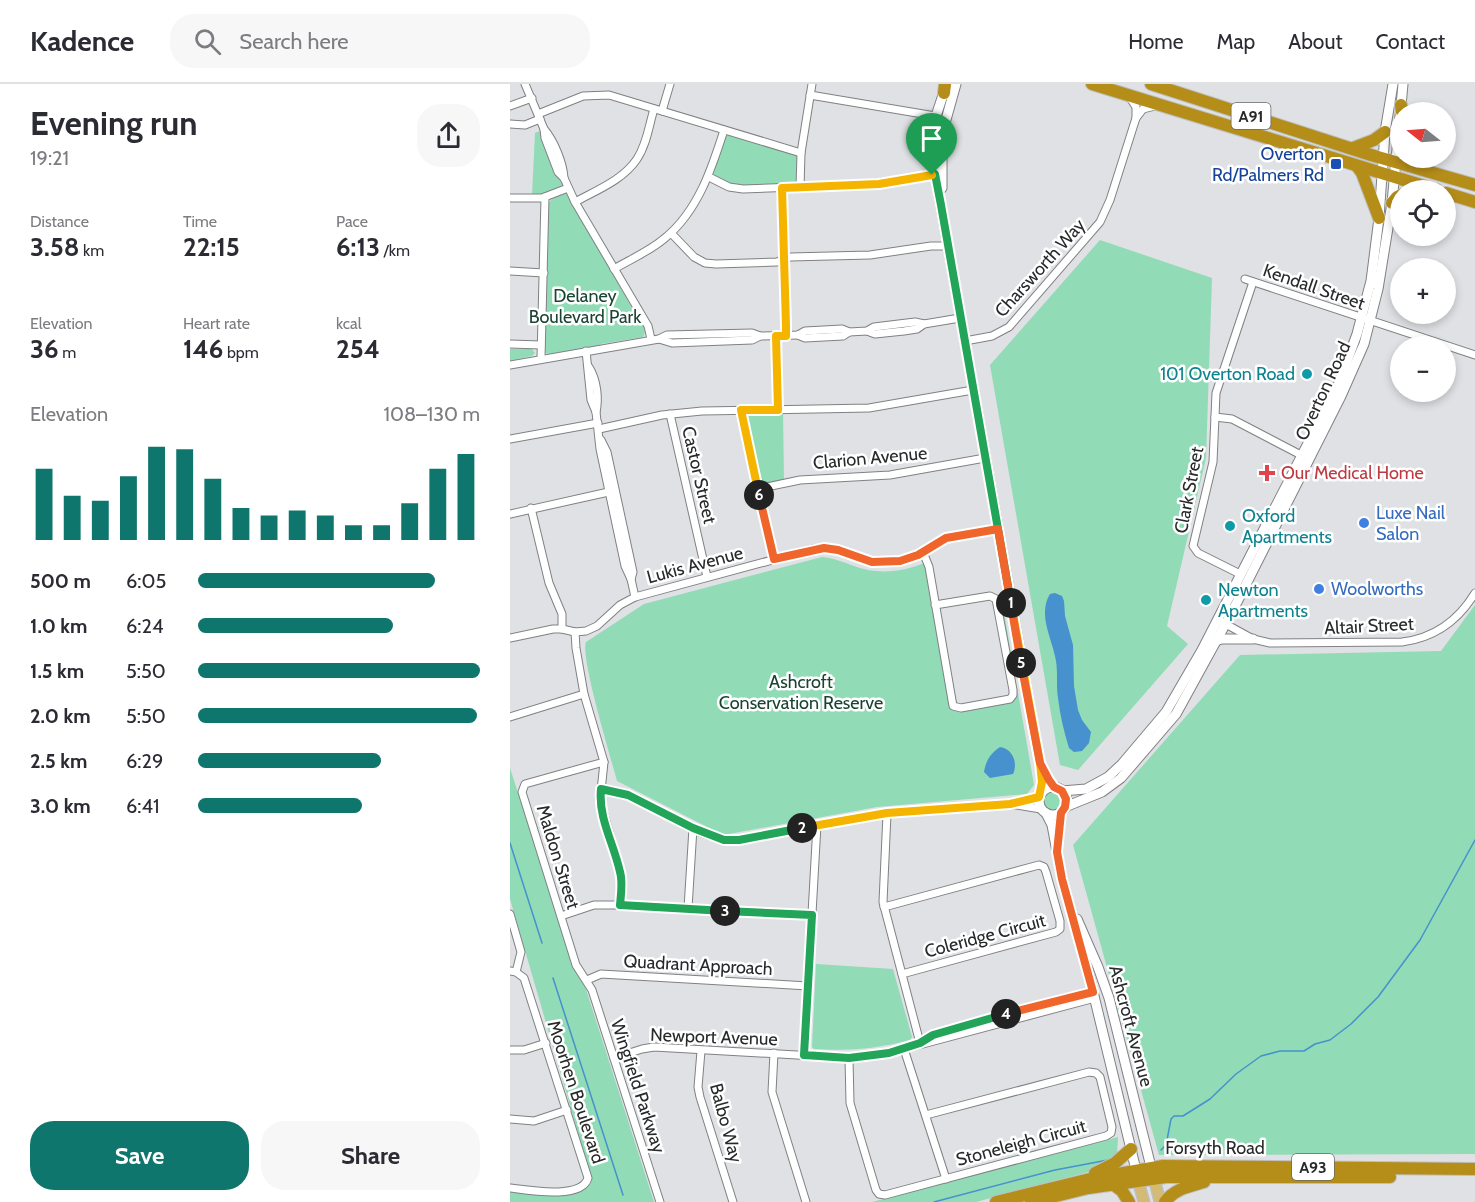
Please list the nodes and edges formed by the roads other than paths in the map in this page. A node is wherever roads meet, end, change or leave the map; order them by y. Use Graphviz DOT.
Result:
graph roads {
  1 [pos="525,84"];
  2 [pos="530,84"];
  3 [pos="669,84"];
  4 [pos="812,84"];
  5 [pos="956,84"];
  6 [pos="1092,84"];
  7 [pos="1151,84"];
  8 [pos="1393,84"];
  9 [pos="1403,84"];
  10 [pos="945,87"];
  11 [pos="810,95"];
  12 [pos="1128,95"];
  13 [pos="531,96"];
  14 [pos="1402,102"];
  15 [pos="1162,105"];
  16 [pos="510,106"];
  17 [pos="658,110"];
  18 [pos="539,116"];
  19 [pos="935,116"];
  20 [pos="1136,118"];
  21 [pos="510,124"];
  22 [pos="724,130"];
  23 [pos="1385,132"];
  24 [pos="1352,148"];
  25 [pos="801,153"];
  26 [pos="1383,158"];
  27 [pos="1390,160"];
  28 [pos="1357,166"];
  29 [pos="1396,168"];
  30 [pos="1418,168"];
  31 [pos="1421,169"];
  32 [pos="1382,173"];
  33 [pos="935,174"];
  34 [pos="709,177"];
  35 [pos="1395,177"];
  36 [pos="1395,180"];
  37 [pos="1404,180"];
  38 [pos="1475,185"];
  39 [pos="568,188"];
  40 [pos="782,188"];
  41 [pos="800,188"];
  42 [pos="1456,196"];
  43 [pos="545,197"];
  44 [pos="510,198"];
  45 [pos="575,202"];
  46 [pos="1475,202"];
  47 [pos="941,205"];
  48 [pos="1379,218"];
  49 [pos="1390,231"];
  50 [pos="670,233"];
  51 [pos="947,243"];
  52 [pos="784,260"];
  53 [pos="614,269"];
  54 [pos="510,271"];
  55 [pos="544,273"];
  56 [pos="1249,281"];
  57 [pos="960,318"];
  58 [pos="1366,320"];
  59 [pos="776,336"];
  60 [pos="786,336"];
  61 [pos="655,339"];
  62 [pos="965,340"];
  63 [pos="510,344"];
  64 [pos="541,345"];
  65 [pos="586,351"];
  66 [pos="1475,355"];
  67 [pos="542,358"];
  68 [pos="510,365"];
  69 [pos="973,390"];
  70 [pos="741,410"];
  71 [pos="778,410"];
  72 [pos="670,414"];
  73 [pos="1215,417"];
  74 [pos="598,426"];
  75 [pos="510,440"];
  76 [pos="1301,456"];
  77 [pos="985,459"];
  78 [pos="758,489"];
  79 [pos="612,491"];
  80 [pos="531,508"];
  81 [pos="510,514"];
  82 [pos="998,529"];
  83 [pos="923,552"];
  84 [pos="774,559"];
  85 [pos="1240,574"];
  86 [pos="707,577"];
  87 [pos="1475,593"];
  88 [pos="635,597"];
  89 [pos="935,605"];
  90 [pos="1221,621"];
  91 [pos="562,629"];
  92 [pos="575,632"];
  93 [pos="510,638"];
  94 [pos="1253,639"];
  95 [pos="1215,641"];
  96 [pos="584,694"];
  97 [pos="510,717"];
  98 [pos="604,762"];
  99 [pos="1040,763"];
  100 [pos="601,789"];
  101 [pos="1058,789"];
  102 [pos="1040,796"];
  103 [pos="1010,804"];
  104 [pos="1063,810"];
  105 [pos="1043,811"];
  106 [pos="887,813"];
  107 [pos="817,825"];
  108 [pos="693,828"];
  109 [pos="1057,852"];
  110 [pos="1068,898"];
  111 [pos="620,905"];
  112 [pos="884,907"];
  113 [pos="688,909"];
  114 [pos="510,914"];
  115 [pos="812,915"];
  116 [pos="561,916"];
  117 [pos="513,971"];
  118 [pos="902,974"];
  119 [pos="1102,978"];
  120 [pos="587,980"];
  121 [pos="808,986"];
  122 [pos="1094,995"];
  123 [pos="546,1043"];
  124 [pos="920,1043"];
  125 [pos="904,1049"];
  126 [pos="510,1050"];
  127 [pos="700,1051"];
  128 [pos="774,1053"];
  129 [pos="804,1055"];
  130 [pos="614,1058"];
  131 [pos="849,1058"];
  132 [pos="567,1110"];
  133 [pos="926,1115"];
  134 [pos="510,1119"];
  135 [pos="1131,1149"];
  136 [pos="1475,1169"];
  137 [pos="1152,1173"];
  138 [pos="1137,1175"];
  139 [pos="1223,1176"];
  140 [pos="1475,1177"];
  141 [pos="946,1179"];
  142 [pos="1064,1185"];
  143 [pos="1114,1185"];
  144 [pos="510,1188"];
  145 [pos="660,1202"];
  146 [pos="733,1202"];
  147 [pos="806,1202"];
  148 [pos="996,1202"];
  149 [pos="1031,1202"];
  150 [pos="1129,1202"];
  151 [pos="1144,1202"];
  152 [pos="1160,1202"];
  153 [pos="1166,1202"];
  1 -- 13 [label="street"];
  2 -- 13 [label="street"];
  3 -- 17 [label="street"];
  4 -- 11 [label="street"];
  5 -- 47 [label="street"];
  6 -- 12 [label="highway, A91"];
  7 -- 24 [label="highway, A91"];
  8 -- 23 [label="street, Overton Road"];
  9 -- 14 [label="street, Overton Road"];
  10 -- 19 [label="street"];
  11 -- 19 [label="street"];
  11 -- 25 [label="street"];
  12 -- 15 [label="highway, A91"];
  12 -- 20 [label="street"];
  13 -- 16 [label="street"];
  13 -- 18 [label="street"];
  15 -- 20 [label="street"];
  15 -- 28 [label="highway, A91"];
  17 -- 18 [label="street"];
  17 -- 22 [label="street"];
  17 -- 45 [label="street"];
  18 -- 21 [label="street"];
  18 -- 39 [label="street"];
  19 -- 33 [label="street"];
  20 -- 62 [label="street, Charsworth Way"];
  22 -- 25 [label="street"];
  22 -- 34 [label="street"];
  23 -- 24 [label="highway"];
  23 -- 26 [label="street, Overton Road"];
  24 -- 26 [label="highway, A91"];
  25 -- 41 [label="street"];
  26 -- 27 [label="highway, A91"];
  26 -- 32 [label="street, Overton Road"];
  28 -- 32 [label="highway, A91"];
  28 -- 48 [label="highway"];
  29 -- 35 [label="street, Overton Road"];
  30 -- 31 [label="highway, A91"];
  31 -- 38 [label="highway, A91"];
  32 -- 35 [label="highway, A91"];
  32 -- 48 [label="street, Overton Road"];
  33 -- 41 [label="street"];
  33 -- 47 [label="street"];
  34 -- 40 [label="street"];
  34 -- 50 [label="street"];
  35 -- 36 [label="street, Overton Road"];
  35 -- 37 [label="highway, A91"];
  39 -- 43 [label="street"];
  39 -- 45 [label="street"];
  40 -- 41 [label="street"];
  40 -- 52 [label="street"];
  42 -- 46 [label="highway"];
  43 -- 44 [label="street"];
  43 -- 55 [label="street"];
  45 -- 53 [label="street"];
  47 -- 51 [label="street"];
  48 -- 58 [label="street, Overton Road"];
  49 -- 58 [label="street, Overton Road"];
  50 -- 52 [label="street"];
  50 -- 53 [label="street"];
  51 -- 52 [label="street"];
  51 -- 57 [label="street"];
  52 -- 60 [label="street"];
  53 -- 61 [label="street"];
  54 -- 55 [label="street"];
  55 -- 64 [label="street"];
  56 -- 58 [label="street, Kendall Street"];
  56 -- 73 [label="street, Clark Street"];
  57 -- 60 [label="street"];
  57 -- 62 [label="street"];
  58 -- 66 [label="street, Kendall Street"];
  58 -- 76 [label="street, Overton Road"];
  58 -- 90 [label="street, Overton Road"];
  59 -- 60 [label="street"];
  59 -- 61 [label="street"];
  59 -- 71 [label="street"];
  61 -- 65 [label="street"];
  62 -- 69 [label="street"];
  63 -- 64 [label="street"];
  64 -- 67 [label="street"];
  65 -- 67 [label="street"];
  65 -- 74 [label="street"];
  67 -- 68 [label="street"];
  69 -- 71 [label="street"];
  69 -- 77 [label="street"];
  70 -- 71 [label="street"];
  70 -- 72 [label="street"];
  70 -- 78 [label="street"];
  72 -- 74 [label="street"];
  72 -- 86 [label="street, Castor Street"];
  73 -- 76 [label="street"];
  73 -- 85 [label="street, Clark Street"];
  74 -- 75 [label="street"];
  74 -- 79 [label="street"];
  76 -- 85 [label="street, Overton Road"];
  77 -- 78 [label="street, Clarion Avenue"];
  77 -- 82 [label="street"];
  78 -- 84 [label="street"];
  79 -- 80 [label="street"];
  79 -- 88 [label="street"];
  80 -- 81 [label="street"];
  80 -- 91 [label="street"];
  82 -- 83 [label="street, Lukis Avenue"];
  82 -- 99 [label="street"];
  83 -- 84 [label="street, Lukis Avenue"];
  83 -- 89 [label="street"];
  84 -- 86 [label="street, Lukis Avenue"];
  85 -- 90 [label="street, Overton Road"];
  86 -- 88 [label="street, Lukis Avenue"];
  87 -- 94 [label="street, Altair Street"];
  88 -- 92 [label="street, Lukis Avenue"];
  89 -- 89 [label="street"];
  90 -- 94 [label="street, Altair Street"];
  90 -- 95 [label="street, Overton Road"];
  90 -- 101 [label="street, Overton Road"];
  91 -- 92 [label="street"];
  91 -- 93 [label="street"];
  92 -- 96 [label="street"];
  94 -- 95 [label="street"];
  95 -- 104 [label="street, Overton Road"];
  96 -- 97 [label="street"];
  96 -- 98 [label="street"];
  98 -- 100 [label="street"];
  98 -- 116 [label="street, Maldon Street"];
  99 -- 101 [label="street"];
  99 -- 102 [label="street"];
  100 -- 108 [label="street"];
  100 -- 111 [label="street"];
  101 -- 102 [label="street"];
  101 -- 104 [label="street"];
  102 -- 103 [label="street"];
  102 -- 105 [label="street"];
  103 -- 105 [label="street"];
  103 -- 106 [label="street"];
  104 -- 105 [label="street"];
  104 -- 109 [label="street, Ashcroft Avenue"];
  105 -- 109 [label="street, Ashcroft Avenue"];
  106 -- 107 [label="street"];
  106 -- 112 [label="street"];
  107 -- 108 [label="street"];
  107 -- 115 [label="street"];
  108 -- 113 [label="street"];
  109 -- 110 [label="street, Ashcroft Avenue"];
  110 -- 119 [label="street, Ashcroft Avenue"];
  110 -- 122 [label="street, Ashcroft Avenue"];
  111 -- 113 [label="street"];
  111 -- 116 [label="street"];
  112 -- 118 [label="street"];
  112 -- 118 [label="street, Coleridge Circuit"];
  113 -- 115 [label="street"];
  114 -- 117 [label="street"];
  115 -- 121 [label="street"];
  116 -- 120 [label="street, Maldon Street"];
  117 -- 123 [label="street, Moorhen Boulevard"];
  118 -- 124 [label="street"];
  119 -- 122 [label="street"];
  119 -- 137 [label="street, Ashcroft Avenue"];
  120 -- 121 [label="street, Quadrant Approach"];
  120 -- 130 [label="street, Wingfield Parkway"];
  121 -- 129 [label="street"];
  122 -- 124 [label="street, Newport Avenue"];
  122 -- 135 [label="street, Ashcroft Avenue"];
  123 -- 126 [label="street"];
  123 -- 132 [label="street, Moorhen Boulevard"];
  124 -- 125 [label="street, Newport Avenue"];
  125 -- 131 [label="street, Newport Avenue"];
  125 -- 133 [label="street"];
  127 -- 128 [label="street, Newport Avenue"];
  127 -- 130 [label="street, Newport Avenue"];
  127 -- 146 [label="street, Balbo Way"];
  128 -- 129 [label="street, Newport Avenue"];
  128 -- 147 [label="street"];
  129 -- 131 [label="street, Newport Avenue"];
  130 -- 145 [label="street, Wingfield Parkway"];
  131 -- 141 [label="street, Stoneleigh Circuit"];
  132 -- 134 [label="street"];
  132 -- 144 [label="street, Moorhen Boulevard"];
  133 -- 141 [label="street"];
  133 -- 141 [label="street, Stoneleigh Circuit"];
  135 -- 138 [label="street, Ashcroft Avenue"];
  135 -- 142 [label="highway"];
  136 -- 137 [label="highway, Forsyth Road / A93"];
  137 -- 138 [label="highway, Forsyth Road / A93"];
  137 -- 139 [label="highway, Forsyth Road / A93"];
  137 -- 152 [label="main road"];
  138 -- 142 [label="highway, Forsyth Road / A93"];
  138 -- 143 [label="highway, Forsyth Road / A93"];
  138 -- 151 [label="main road"];
  139 -- 140 [label="highway, Forsyth Road / A93"];
  139 -- 153 [label="highway"];
  142 -- 148 [label="highway, Forsyth Road / A93"];
  143 -- 149 [label="highway, Forsyth Road / A93"];
  143 -- 150 [label="highway"];
}
